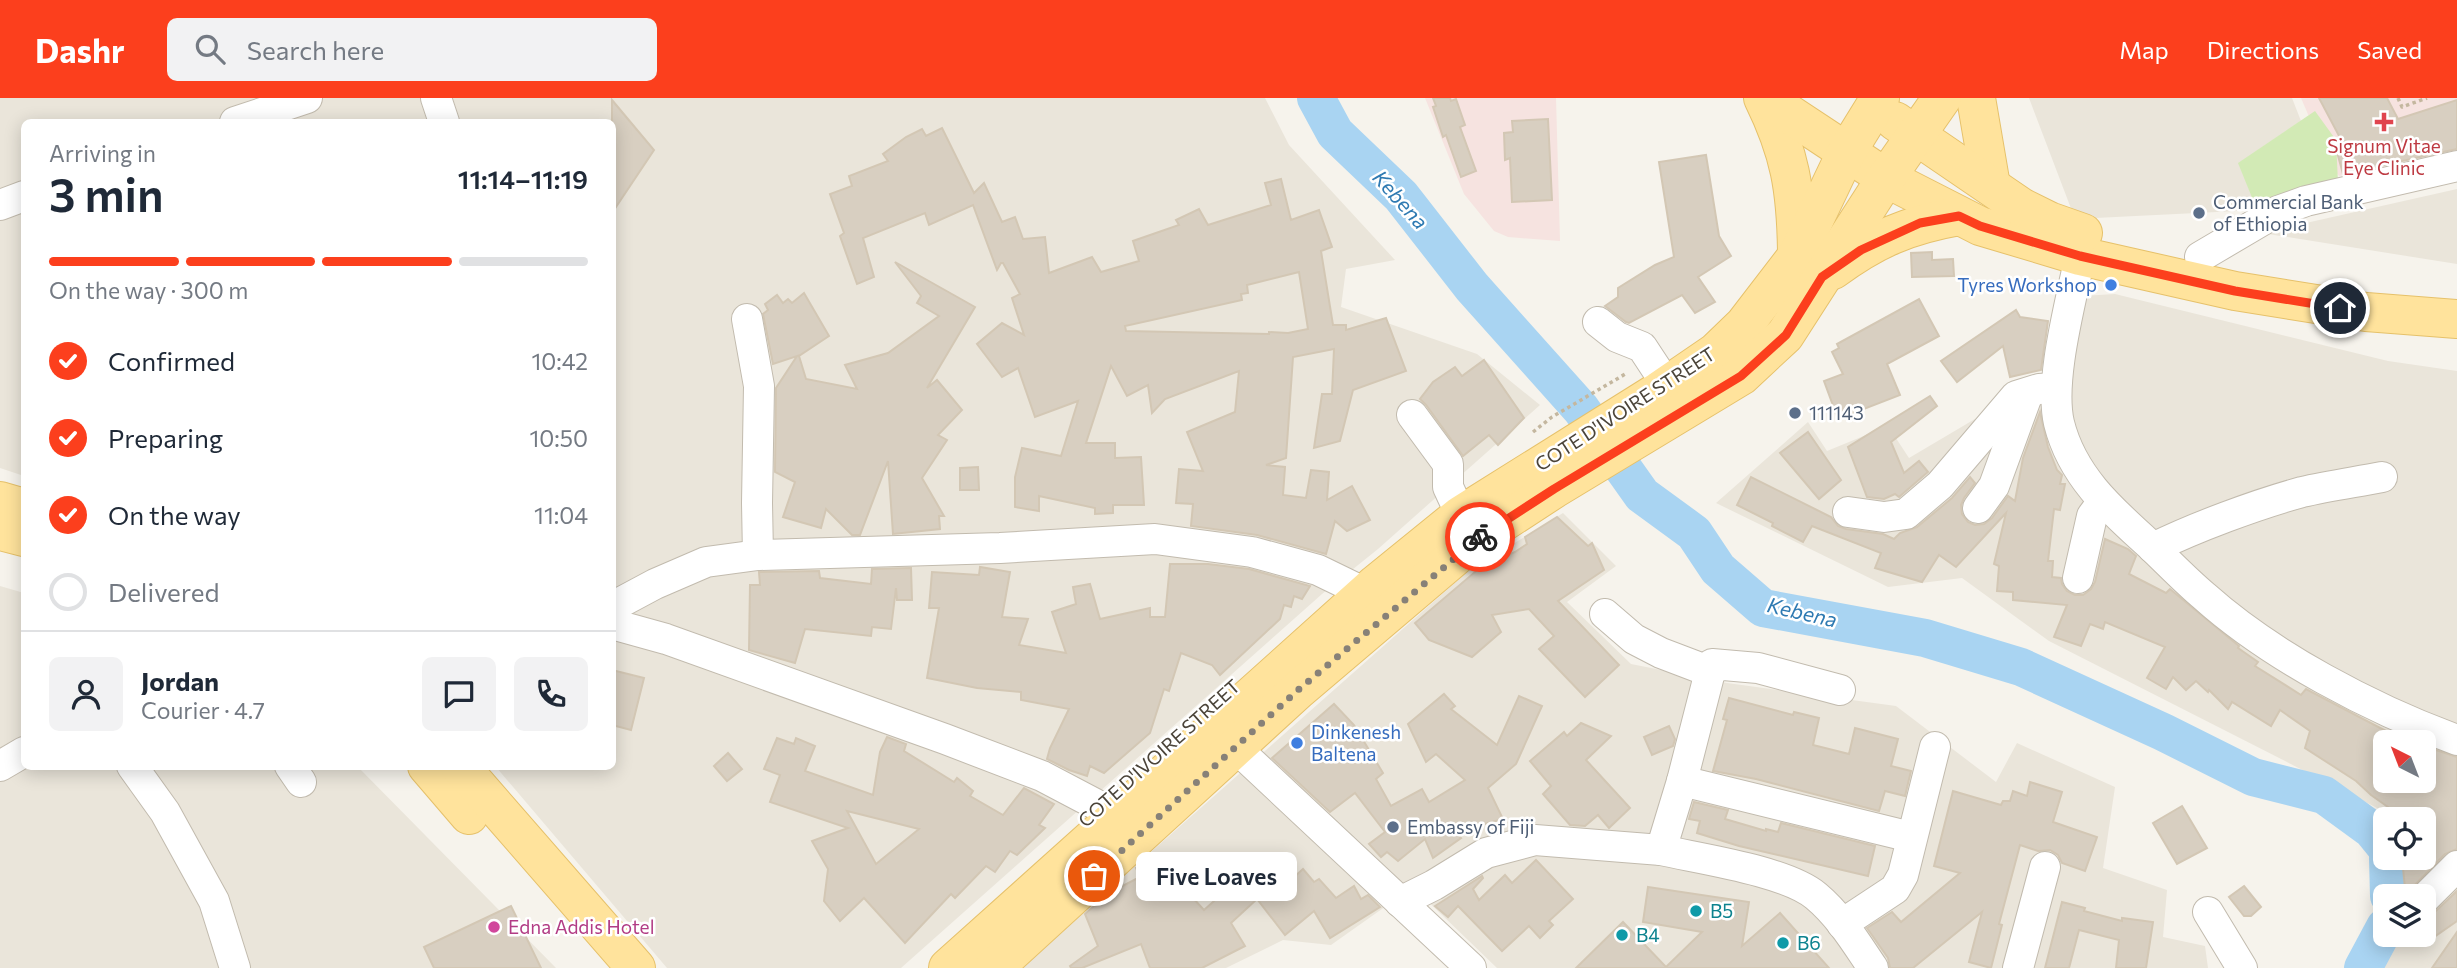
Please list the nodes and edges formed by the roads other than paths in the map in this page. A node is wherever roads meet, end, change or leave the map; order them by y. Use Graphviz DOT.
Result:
graph roads {
  1 [pos="307,98"];
  2 [pos="436,98"];
  3 [pos="1764,98"];
  4 [pos="1942,98"];
  5 [pos="1976,98"];
  6 [pos="1870,101"];
  7 [pos="244,119"];
  8 [pos="443,119"];
  9 [pos="1918,135"];
  10 [pos="1846,153"];
  11 [pos="2457,166"];
  12 [pos="1886,178"];
  13 [pos="1991,186"];
  14 [pos="21,197"];
  15 [pos="0,205"];
  16 [pos="1959,216"];
  17 [pos="2080,256"];
  18 [pos="2200,257"];
  19 [pos="1810,267"];
  20 [pos="2457,299"];
  21 [pos="2367,300"];
  22 [pos="747,319"];
  23 [pos="2457,319"];
  24 [pos="1598,322"];
  25 [pos="1664,388"];
  26 [pos="2042,390"];
  27 [pos="1412,415"];
  28 [pos="2382,477"];
  29 [pos="1544,478"];
  30 [pos="0,501"];
  31 [pos="2102,501"];
  32 [pos="21,507"];
  33 [pos="1978,508"];
  34 [pos="1848,512"];
  35 [pos="1461,515"];
  36 [pos="0,531"];
  37 [pos="21,536"];
  38 [pos="2153,548"];
  39 [pos="758,555"];
  40 [pos="2078,578"];
  41 [pos="1364,586"];
  42 [pos="616,605"];
  43 [pos="1605,614"];
  44 [pos="616,625"];
  45 [pos="1710,672"];
  46 [pos="1840,690"];
  47 [pos="2457,740"];
  48 [pos="1936,747"];
  49 [pos="1236,748"];
  50 [pos="21,754"];
  51 [pos="0,766"];
  52 [pos="135,770"];
  53 [pos="430,770"];
  54 [pos="463,770"];
  55 [pos="1682,780"];
  56 [pos="1099,806"];
  57 [pos="1911,837"];
  58 [pos="1661,850"];
  59 [pos="2457,866"];
  60 [pos="2045,867"];
  61 [pos="2436,887"];
  62 [pos="1400,901"];
  63 [pos="2208,912"];
  64 [pos="1842,924"];
  65 [pos="235,968"];
  66 [pos="601,968"];
  67 [pos="636,968"];
  68 [pos="923,968"];
  69 [pos="948,968"];
  70 [pos="994,968"];
  71 [pos="1471,968"];
  72 [pos="1873,968"];
  73 [pos="2018,968"];
  74 [pos="2242,968"];
  1 -- 7 [label="street"];
  2 -- 8 [label="street"];
  3 -- 10 [label="main road"];
  3 -- 19 [label="main road"];
  4 -- 9 [label="main road, COTE D'IVOIRE STREET"];
  5 -- 13 [label="main road"];
  6 -- 9 [label="main road"];
  6 -- 10 [label="main road, COTE D'IVOIRE STREET"];
  9 -- 12 [label="main road, COTE D'IVOIRE STREET"];
  9 -- 13 [label="main road"];
  10 -- 12 [label="main road"];
  10 -- 19 [label="main road, COTE D'IVOIRE STREET"];
  11 -- 18 [label="street"];
  12 -- 16 [label="main road"];
  12 -- 19 [label="main road, COTE D'IVOIRE STREET"];
  13 -- 18 [label="main road"];
  14 -- 15 [label="street"];
  16 -- 17 [label="main road"];
  16 -- 19 [label="main road"];
  17 -- 21 [label="main road"];
  17 -- 26 [label="street"];
  18 -- 21 [label="main road"];
  19 -- 25 [label="main road, COTE D'IVOIRE STREET"];
  20 -- 21 [label="main road"];
  21 -- 23 [label="main road"];
  22 -- 39 [label="street"];
  24 -- 25 [label="street"];
  25 -- 29 [label="main road, COTE D'IVOIRE STREET"];
  26 -- 31 [label="street"];
  26 -- 33 [label="street"];
  26 -- 34 [label="street"];
  27 -- 35 [label="street"];
  28 -- 38 [label="street"];
  29 -- 35 [label="main road, COTE D'IVOIRE STREET"];
  29 -- 49 [label="main road, COTE D'IVOIRE STREET"];
  30 -- 32 [label="main road"];
  31 -- 38 [label="street"];
  31 -- 40 [label="street"];
  35 -- 41 [label="main road, COTE D'IVOIRE STREET"];
  36 -- 37 [label="main road"];
  38 -- 47 [label="street"];
  39 -- 41 [label="street"];
  39 -- 42 [label="street"];
  41 -- 56 [label="main road, COTE D'IVOIRE STREET"];
  41 -- 69 [label="main road, COTE D'IVOIRE STREET"];
  43 -- 45 [label="street"];
  44 -- 56 [label="street"];
  45 -- 46 [label="street"];
  45 -- 55 [label="street"];
  48 -- 57 [label="street"];
  49 -- 62 [label="street"];
  49 -- 70 [label="main road, COTE D'IVOIRE STREET"];
  50 -- 51 [label="street"];
  52 -- 65 [label="street"];
  53 -- 66 [label="main road"];
  54 -- 67 [label="main road"];
  55 -- 57 [label="street"];
  55 -- 58 [label="street"];
  56 -- 68 [label="main road, COTE D'IVOIRE STREET"];
  57 -- 64 [label="street"];
  58 -- 62 [label="street"];
  58 -- 64 [label="street"];
  59 -- 61 [label="street"];
  60 -- 73 [label="street"];
  62 -- 71 [label="street"];
  63 -- 74 [label="street"];
  64 -- 72 [label="street"];
}
